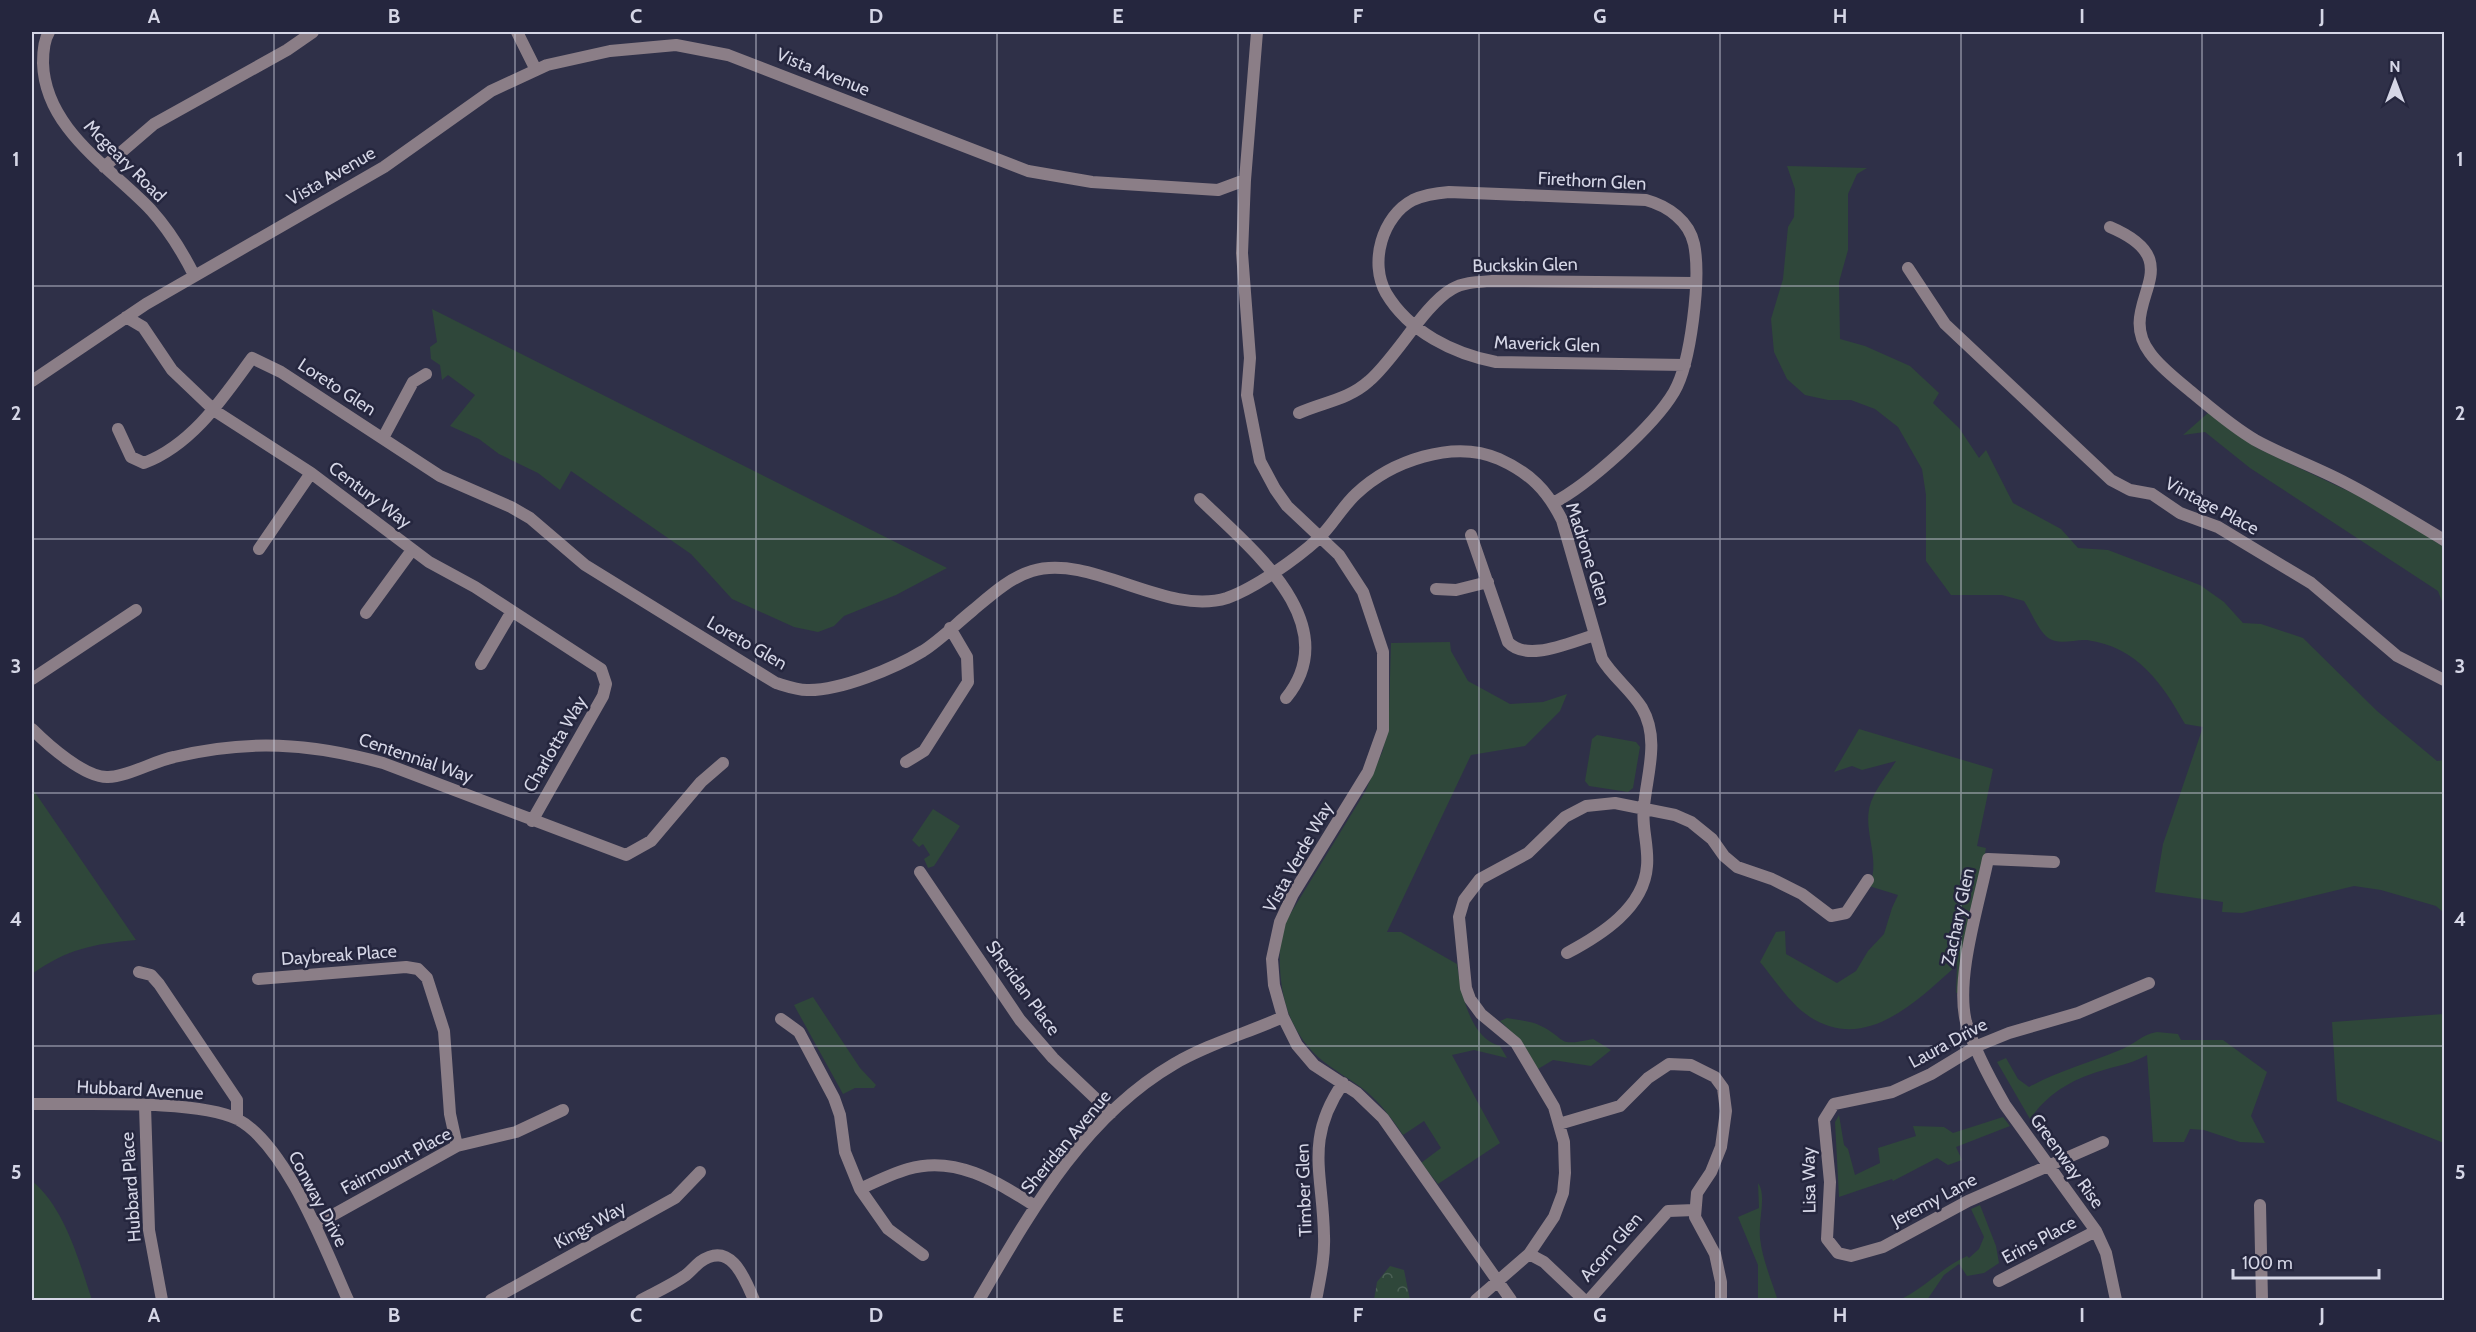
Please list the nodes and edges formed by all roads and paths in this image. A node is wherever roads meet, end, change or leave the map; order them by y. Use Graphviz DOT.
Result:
graph roads {
  1 [pos="49,32"];
  2 [pos="313,32"];
  3 [pos="517,32"];
  4 [pos="671,32"];
  5 [pos="1257,32"];
  6 [pos="670,46"];
  7 [pos="536,70"];
  8 [pos="104,167"];
  9 [pos="1245,180"];
  10 [pos="2110,227"];
  11 [pos="1908,268"];
  12 [pos="194,275"];
  13 [pos="1694,283"];
  14 [pos="126,317"];
  15 [pos="1417,327"];
  16 [pos="1685,365"];
  17 [pos="426,374"];
  18 [pos="32,381"];
  19 [pos="215,411"];
  20 [pos="1299,414"];
  21 [pos="118,429"];
  22 [pos="383,438"];
  23 [pos="310,473"];
  24 [pos="1200,499"];
  25 [pos="1553,503"];
  26 [pos="1471,535"];
  27 [pos="1319,538"];
  28 [pos="2445,540"];
  29 [pos="259,549"];
  30 [pos="412,550"];
  31 [pos="1274,572"];
  32 [pos="1488,582"];
  33 [pos="1436,589"];
  34 [pos="136,610"];
  35 [pos="512,611"];
  36 [pos="366,613"];
  37 [pos="950,628"];
  38 [pos="1595,635"];
  39 [pos="481,664"];
  40 [pos="32,679"];
  41 [pos="2445,680"];
  42 [pos="606,684"];
  43 [pos="1286,698"];
  44 [pos="32,729"];
  45 [pos="906,762"];
  46 [pos="723,763"];
  47 [pos="1643,808"];
  48 [pos="532,820"];
  49 [pos="2054,862"];
  50 [pos="920,872"];
  51 [pos="1868,880"];
  52 [pos="1567,953"];
  53 [pos="138,972"];
  54 [pos="258,979"];
  55 [pos="2149,983"];
  56 [pos="1283,1017"];
  57 [pos="781,1018"];
  58 [pos="1977,1046"];
  59 [pos="1343,1083"];
  60 [pos="32,1104"];
  61 [pos="145,1106"];
  62 [pos="1830,1108"];
  63 [pos="563,1110"];
  64 [pos="1111,1113"];
  65 [pos="240,1122"];
  66 [pos="1559,1124"];
  67 [pos="2103,1142"];
  68 [pos="457,1146"];
  69 [pos="2049,1165"];
  70 [pos="700,1172"];
  71 [pos="860,1189"];
  72 [pos="2260,1205"];
  73 [pos="1035,1206"];
  74 [pos="1695,1210"];
  75 [pos="315,1225"];
  76 [pos="2096,1231"];
  77 [pos="1835,1250"];
  78 [pos="1530,1254"];
  79 [pos="923,1255"];
  80 [pos="1999,1281"];
  81 [pos="1498,1282"];
  82 [pos="162,1300"];
  83 [pos="348,1300"];
  84 [pos="491,1300"];
  85 [pos="641,1300"];
  86 [pos="754,1300"];
  87 [pos="979,1300"];
  88 [pos="1316,1300"];
  89 [pos="1476,1300"];
  90 [pos="1511,1300"];
  91 [pos="1584,1300"];
  92 [pos="1589,1300"];
  93 [pos="1721,1300"];
  94 [pos="2116,1300"];
  95 [pos="2262,1300"];
  1 -- 8 [label="street, Mcgeary Road"];
  2 -- 8 [label="street"];
  3 -- 7 [label="street"];
  4 -- 6 [label="street"];
  5 -- 9 [label="street"];
  6 -- 7 [label="street, Vista Avenue"];
  6 -- 9 [label="street, Vista Avenue"];
  7 -- 12 [label="street, Vista Avenue"];
  8 -- 12 [label="street, Mcgeary Road"];
  9 -- 27 [label="street, Vista Verde Way"];
  10 -- 28 [label="street"];
  11 -- 41 [label="street, Vintage Place"];
  12 -- 14 [label="street, Vista Avenue"];
  13 -- 15 [label="street, Buckskin Glen"];
  13 -- 15 [label="street, Firethorn Glen"];
  13 -- 16 [label="street, Firethorn Glen"];
  14 -- 18 [label="street, Vista Avenue"];
  14 -- 19 [label="street, Century Way"];
  15 -- 16 [label="street, Maverick Glen"];
  15 -- 20 [label="street, Buckskin Glen"];
  16 -- 25 [label="street, Firethorn Glen"];
  17 -- 22 [label="street"];
  19 -- 21 [label="street"];
  19 -- 22 [label="street, Loreto Glen"];
  19 -- 23 [label="street, Century Way"];
  22 -- 37 [label="street, Loreto Glen"];
  23 -- 29 [label="street"];
  23 -- 30 [label="street, Century Way"];
  24 -- 31 [label="street"];
  25 -- 27 [label="street, Madrone Glen"];
  25 -- 38 [label="street, Madrone Glen"];
  26 -- 32 [label="street"];
  27 -- 31 [label="street, Loreto Glen"];
  27 -- 56 [label="street, Vista Verde Way"];
  30 -- 35 [label="street, Century Way"];
  30 -- 36 [label="street"];
  31 -- 37 [label="street, Loreto Glen"];
  31 -- 43 [label="street"];
  32 -- 33 [label="street"];
  32 -- 38 [label="street"];
  34 -- 40 [label="street"];
  35 -- 39 [label="street"];
  35 -- 42 [label="street, Century Way"];
  37 -- 45 [label="street"];
  38 -- 47 [label="street, Madrone Glen"];
  42 -- 48 [label="street, Charlotta Way"];
  44 -- 48 [label="street, Centennial Way"];
  46 -- 48 [label="street, Centennial Way"];
  47 -- 51 [label="street"];
  47 -- 52 [label="street, Madrone Glen"];
  47 -- 66 [label="street"];
  49 -- 58 [label="street, Zachary Glen"];
  50 -- 64 [label="street, Sheridan Place"];
  53 -- 65 [label="street"];
  54 -- 68 [label="street, Daybreak Place"];
  55 -- 58 [label="street, Laura Drive"];
  56 -- 59 [label="street, Vista Verde Way"];
  56 -- 64 [label="street, Sheridan Avenue"];
  57 -- 71 [label="street"];
  58 -- 62 [label="street, Laura Drive"];
  58 -- 69 [label="street, Greenway Rise"];
  59 -- 81 [label="street, Vista Verde Way"];
  59 -- 88 [label="street, Timber Glen"];
  60 -- 61 [label="street, Hubbard Avenue"];
  61 -- 65 [label="street, Hubbard Avenue"];
  61 -- 82 [label="street, Hubbard Place"];
  62 -- 77 [label="street, Lisa Way"];
  63 -- 68 [label="street, Fairmount Place"];
  64 -- 73 [label="street, Sheridan Avenue"];
  65 -- 75 [label="street, Conway Drive"];
  66 -- 74 [label="street"];
  66 -- 78 [label="street"];
  67 -- 69 [label="street, Jeremy Lane"];
  68 -- 75 [label="street, Fairmount Place"];
  69 -- 76 [label="street, Greenway Rise"];
  69 -- 77 [label="street, Jeremy Lane"];
  70 -- 84 [label="street, Kings Way"];
  71 -- 73 [label="street"];
  71 -- 79 [label="street"];
  72 -- 95 [label="street"];
  73 -- 87 [label="street, Sheridan Avenue"];
  74 -- 92 [label="street, Acorn Glen"];
  74 -- 93 [label="street"];
  75 -- 83 [label="street, Conway Drive"];
  76 -- 80 [label="street, Erins Place"];
  76 -- 94 [label="street, Greenway Rise"];
  78 -- 81 [label="street"];
  78 -- 91 [label="street"];
  81 -- 89 [label="street"];
  81 -- 90 [label="street, Vista Verde Way"];
  85 -- 86 [label="street"];
}
